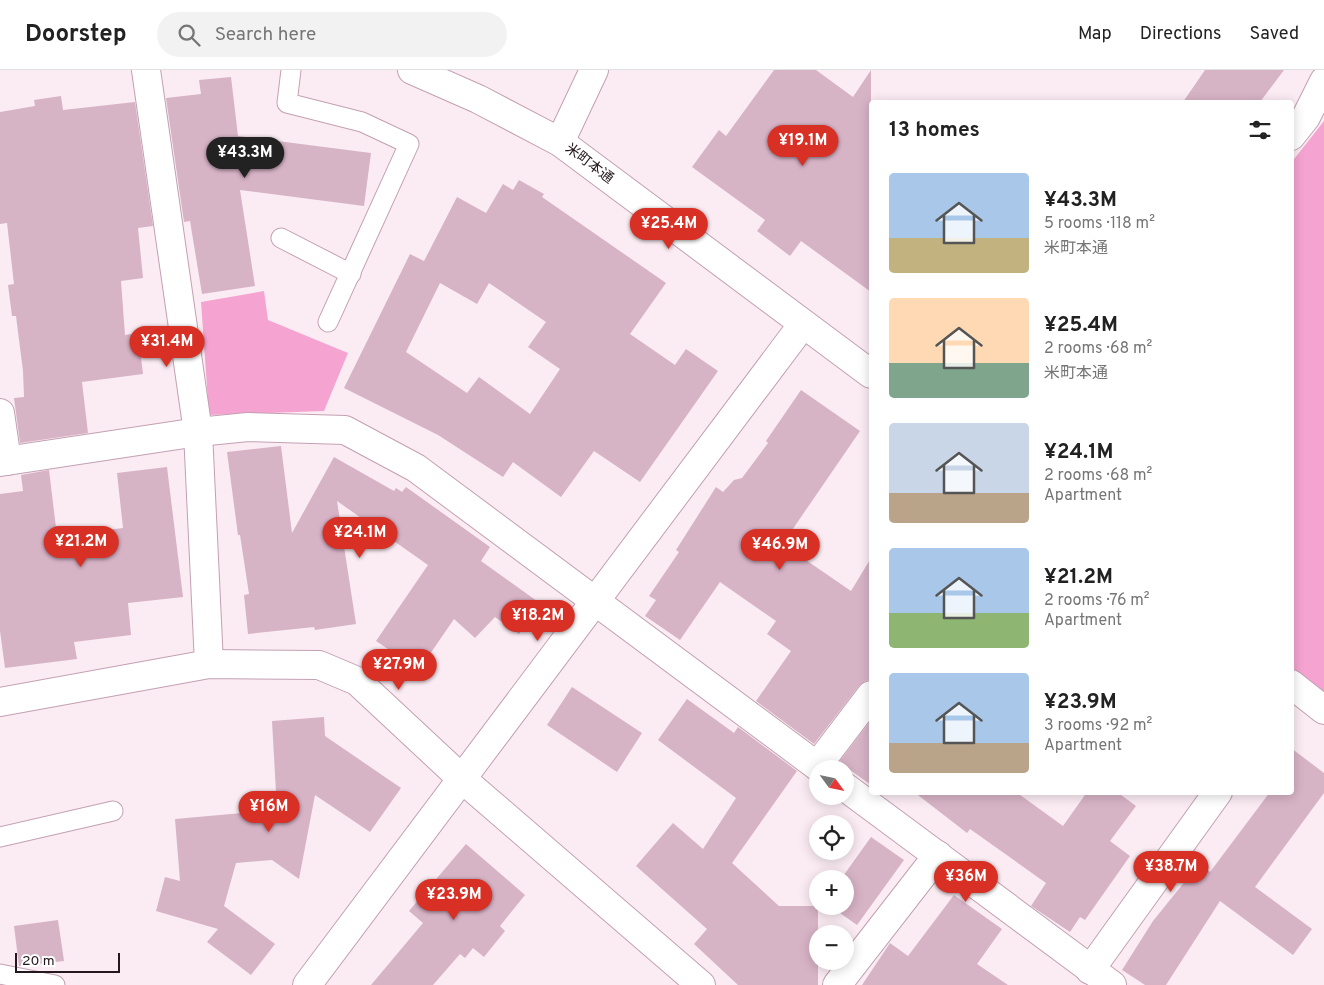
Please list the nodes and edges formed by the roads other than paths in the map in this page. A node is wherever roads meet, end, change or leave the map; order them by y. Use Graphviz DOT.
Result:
graph roads {
  1 [pos="146,70"];
  2 [pos="291,70"];
  3 [pos="412,70"];
  4 [pos="594,70"];
  5 [pos="1324,81"];
  6 [pos="1294,132"];
  7 [pos="560,142"];
  8 [pos="280,238"];
  9 [pos="351,274"];
  10 [pos="328,322"];
  11 [pos="803,324"];
  12 [pos="869,373"];
  13 [pos="0,413"];
  14 [pos="198,432"];
  15 [pos="4,462"];
  16 [pos="594,602"];
  17 [pos="209,664"];
  18 [pos="1294,688"];
  19 [pos="869,698"];
  20 [pos="0,702"];
  21 [pos="1324,710"];
  22 [pos="809,760"];
  23 [pos="824,760"];
  24 [pos="461,778"];
  25 [pos="854,794"];
  26 [pos="1216,795"];
  27 [pos="112,811"];
  28 [pos="0,837"];
  29 [pos="938,856"];
  30 [pos="0,974"];
  31 [pos="1101,977"];
  32 [pos="55,985"];
  33 [pos="307,985"];
  34 [pos="701,985"];
  35 [pos="837,985"];
  1 -- 14 [label="street"];
  2 -- 9 [label="lane"];
  3 -- 7 [label="street, 米町本通"];
  4 -- 7 [label="street"];
  5 -- 6 [label="street"];
  7 -- 11 [label="street, 米町本通"];
  8 -- 9 [label="lane"];
  9 -- 10 [label="lane"];
  11 -- 12 [label="street, 米町本通"];
  11 -- 16 [label="street"];
  13 -- 15 [label="street"];
  14 -- 15 [label="street"];
  14 -- 16 [label="street"];
  14 -- 17 [label="street"];
  16 -- 22 [label="street"];
  16 -- 24 [label="street"];
  17 -- 20 [label="street"];
  17 -- 24 [label="street"];
  18 -- 21 [label="street"];
  19 -- 23 [label="street"];
  24 -- 33 [label="street"];
  24 -- 34 [label="street"];
  25 -- 29 [label="street"];
  26 -- 31 [label="street"];
  27 -- 28 [label="lane"];
  29 -- 31 [label="street"];
  29 -- 35 [label="street"];
  30 -- 32 [label="lane"];
}
